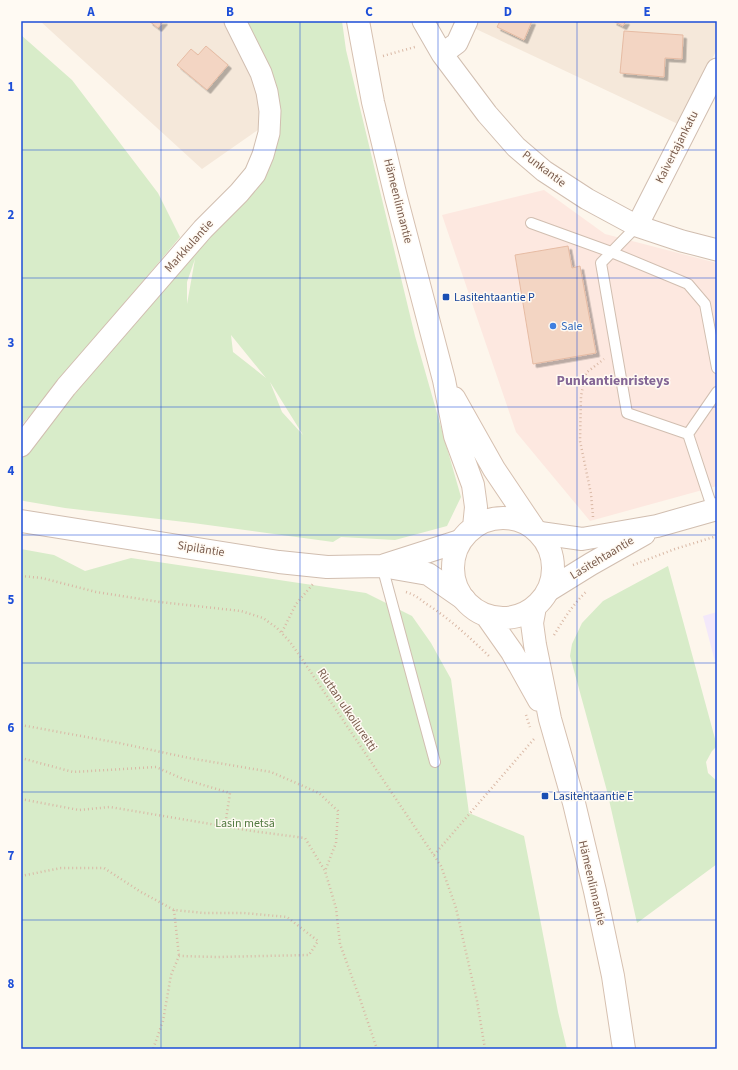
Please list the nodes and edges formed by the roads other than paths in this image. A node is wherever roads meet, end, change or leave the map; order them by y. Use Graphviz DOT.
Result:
graph roads {
  1 [pos="235,21"];
  2 [pos="358,21"];
  3 [pos="423,21"];
  4 [pos="468,21"];
  5 [pos="438,47"];
  6 [pos="717,68"];
  7 [pos="532,223"];
  8 [pos="637,226"];
  9 [pos="717,250"];
  10 [pos="611,252"];
  11 [pos="717,368"];
  12 [pos="444,380"];
  13 [pos="717,392"];
  14 [pos="688,434"];
  15 [pos="21,446"];
  16 [pos="715,510"];
  17 [pos="21,521"];
  18 [pos="657,526"];
  19 [pos="537,530"];
  20 [pos="467,534"];
  21 [pos="382,566"];
  22 [pos="549,590"];
  23 [pos="464,599"];
  24 [pos="534,607"];
  25 [pos="486,615"];
  26 [pos="550,719"];
  27 [pos="435,762"];
  28 [pos="624,1049"];
  1 -- 15 [label="street, Markkulantie"];
  2 -- 12 [label="main road, Hämeenlinnantie"];
  3 -- 5 [label="street, Punkantie"];
  4 -- 5 [label="street"];
  5 -- 8 [label="street, Punkantie"];
  6 -- 8 [label="street, Kaivertajankatu"];
  7 -- 10 [label="lane"];
  8 -- 9 [label="street, Punkantie"];
  8 -- 10 [label="lane"];
  10 -- 11 [label="lane"];
  10 -- 14 [label="lane"];
  12 -- 19 [label="main road, Hämeenlinnantie"];
  12 -- 20 [label="main road, Hämeenlinnantie"];
  13 -- 14 [label="lane"];
  14 -- 16 [label="lane"];
  16 -- 18 [label="main road, Lasitehtaantie"];
  17 -- 21 [label="main road, Sipiläntie"];
  18 -- 19 [label="main road, Lasitehtaantie"];
  18 -- 22 [label="main road, Lasitehtaantie"];
  19 -- 20 [label="main road"];
  19 -- 22 [label="main road"];
  20 -- 21 [label="main road, Sipiläntie"];
  20 -- 23 [label="main road"];
  21 -- 23 [label="main road, Sipiläntie"];
  21 -- 27 [label="lane"];
  22 -- 24 [label="main road"];
  23 -- 25 [label="main road"];
  24 -- 25 [label="main road"];
  24 -- 26 [label="main road, Hämeenlinnantie"];
  25 -- 26 [label="main road, Hämeenlinnantie"];
  26 -- 28 [label="main road, Hämeenlinnantie"];
}
